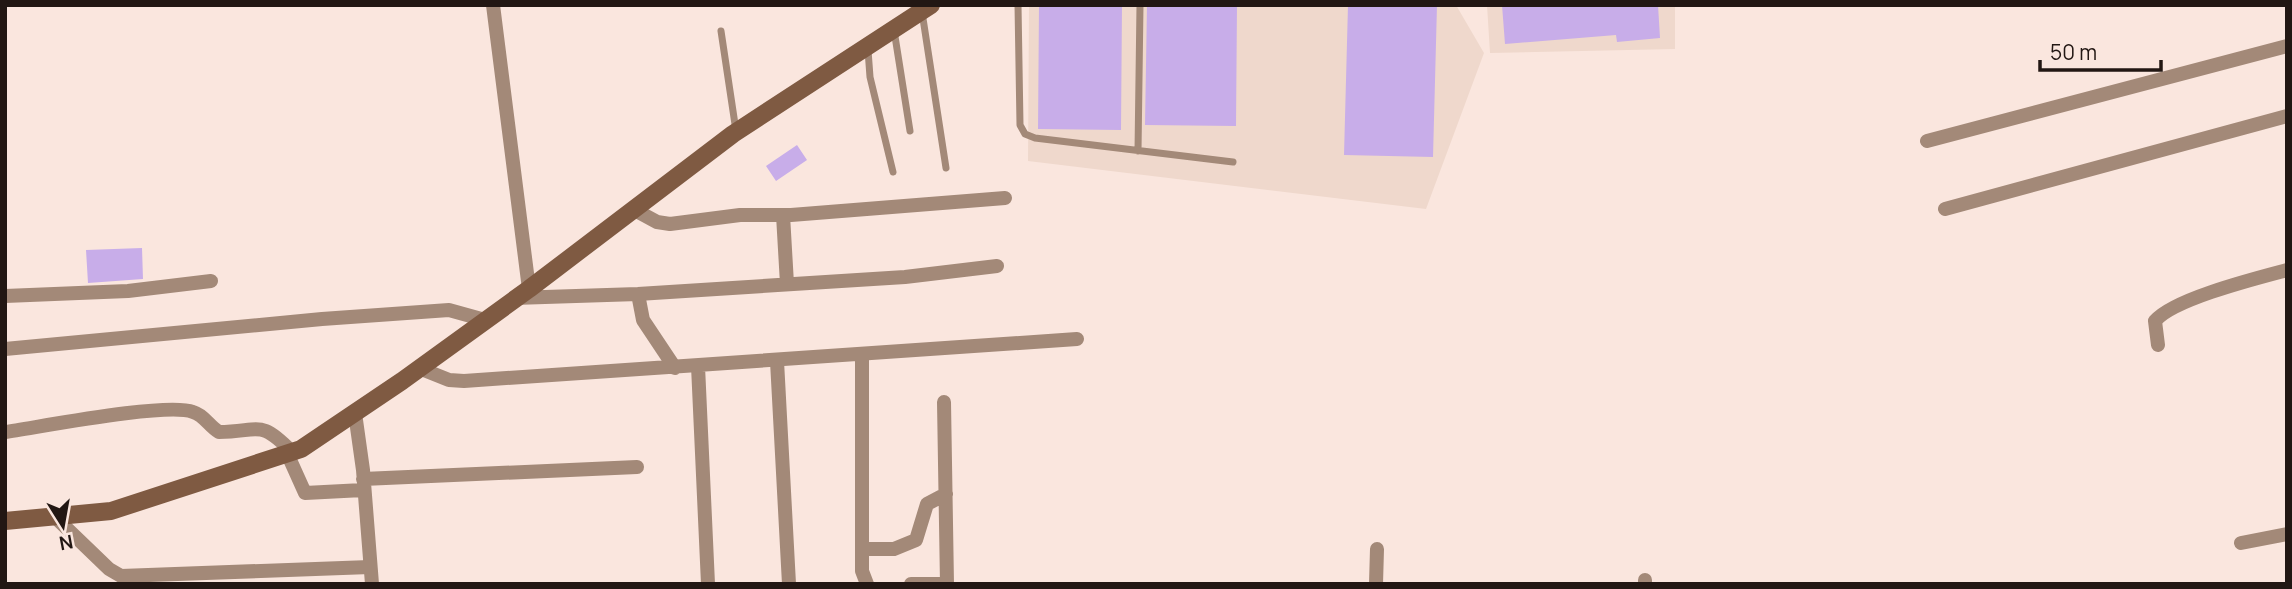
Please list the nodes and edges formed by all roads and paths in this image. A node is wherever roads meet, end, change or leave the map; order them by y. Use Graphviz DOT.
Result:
graph roads {
  1 [pos="494,5"];
  2 [pos="1018,5"];
  3 [pos="1140,5"];
  4 [pos="927,8"];
  5 [pos="894,29"];
  6 [pos="721,31"];
  7 [pos="2287,46"];
  8 [pos="867,47"];
  9 [pos="2287,116"];
  10 [pos="910,131"];
  11 [pos="736,132"];
  12 [pos="1927,141"];
  13 [pos="1138,150"];
  14 [pos="1233,162"];
  15 [pos="946,168"];
  16 [pos="893,172"];
  17 [pos="1006,198"];
  18 [pos="633,209"];
  19 [pos="1945,209"];
  20 [pos="783,215"];
  21 [pos="998,266"];
  22 [pos="2287,271"];
  23 [pos="211,281"];
  24 [pos="787,284"];
  25 [pos="522,293"];
  26 [pos="638,294"];
  27 [pos="5,296"];
  28 [pos="485,320"];
  29 [pos="1077,340"];
  30 [pos="2158,345"];
  31 [pos="5,349"];
  32 [pos="862,355"];
  33 [pos="777,361"];
  34 [pos="698,366"];
  35 [pos="419,368"];
  36 [pos="675,368"];
  37 [pos="944,402"];
  38 [pos="355,413"];
  39 [pos="5,432"];
  40 [pos="290,453"];
  41 [pos="637,467"];
  42 [pos="363,484"];
  43 [pos="946,494"];
  44 [pos="56,518"];
  45 [pos="5,521"];
  46 [pos="2287,534"];
  47 [pos="2241,544"];
  48 [pos="862,549"];
  49 [pos="1377,549"];
  50 [pos="370,567"];
  51 [pos="118,580"];
  52 [pos="372,584"];
  53 [pos="709,584"];
  54 [pos="789,584"];
  55 [pos="867,584"];
  56 [pos="911,584"];
  57 [pos="946,584"];
  58 [pos="1376,584"];
  1 -- 25 [label="street"];
  2 -- 13 [label="lane"];
  3 -- 13 [label="lane"];
  4 -- 5 [label="main road"];
  4 -- 15 [label="lane"];
  5 -- 8 [label="main road"];
  5 -- 10 [label="lane"];
  6 -- 11 [label="lane"];
  7 -- 12 [label="street"];
  8 -- 11 [label="main road"];
  8 -- 16 [label="lane"];
  9 -- 19 [label="street"];
  11 -- 18 [label="main road"];
  13 -- 14 [label="lane"];
  17 -- 20 [label="street"];
  18 -- 20 [label="street"];
  18 -- 25 [label="main road"];
  20 -- 24 [label="street"];
  21 -- 24 [label="street"];
  22 -- 30 [label="street"];
  23 -- 27 [label="street"];
  24 -- 26 [label="street"];
  25 -- 26 [label="street"];
  25 -- 28 [label="main road"];
  26 -- 36 [label="street"];
  28 -- 31 [label="street"];
  28 -- 35 [label="main road"];
  29 -- 32 [label="street"];
  32 -- 33 [label="street"];
  32 -- 48 [label="street"];
  33 -- 34 [label="street"];
  33 -- 54 [label="street"];
  34 -- 36 [label="street"];
  34 -- 53 [label="street"];
  35 -- 36 [label="street"];
  35 -- 38 [label="main road"];
  37 -- 43 [label="street"];
  38 -- 40 [label="main road"];
  38 -- 42 [label="street"];
  39 -- 40 [label="street"];
  40 -- 42 [label="street"];
  40 -- 44 [label="main road"];
  41 -- 42 [label="street"];
  42 -- 50 [label="street"];
  43 -- 48 [label="street"];
  43 -- 57 [label="street"];
  44 -- 45 [label="main road"];
  44 -- 51 [label="street"];
  46 -- 47 [label="street"];
  48 -- 55 [label="street"];
  49 -- 58 [label="street"];
  50 -- 51 [label="street"];
  50 -- 52 [label="street"];
  56 -- 57 [label="street"];
}
